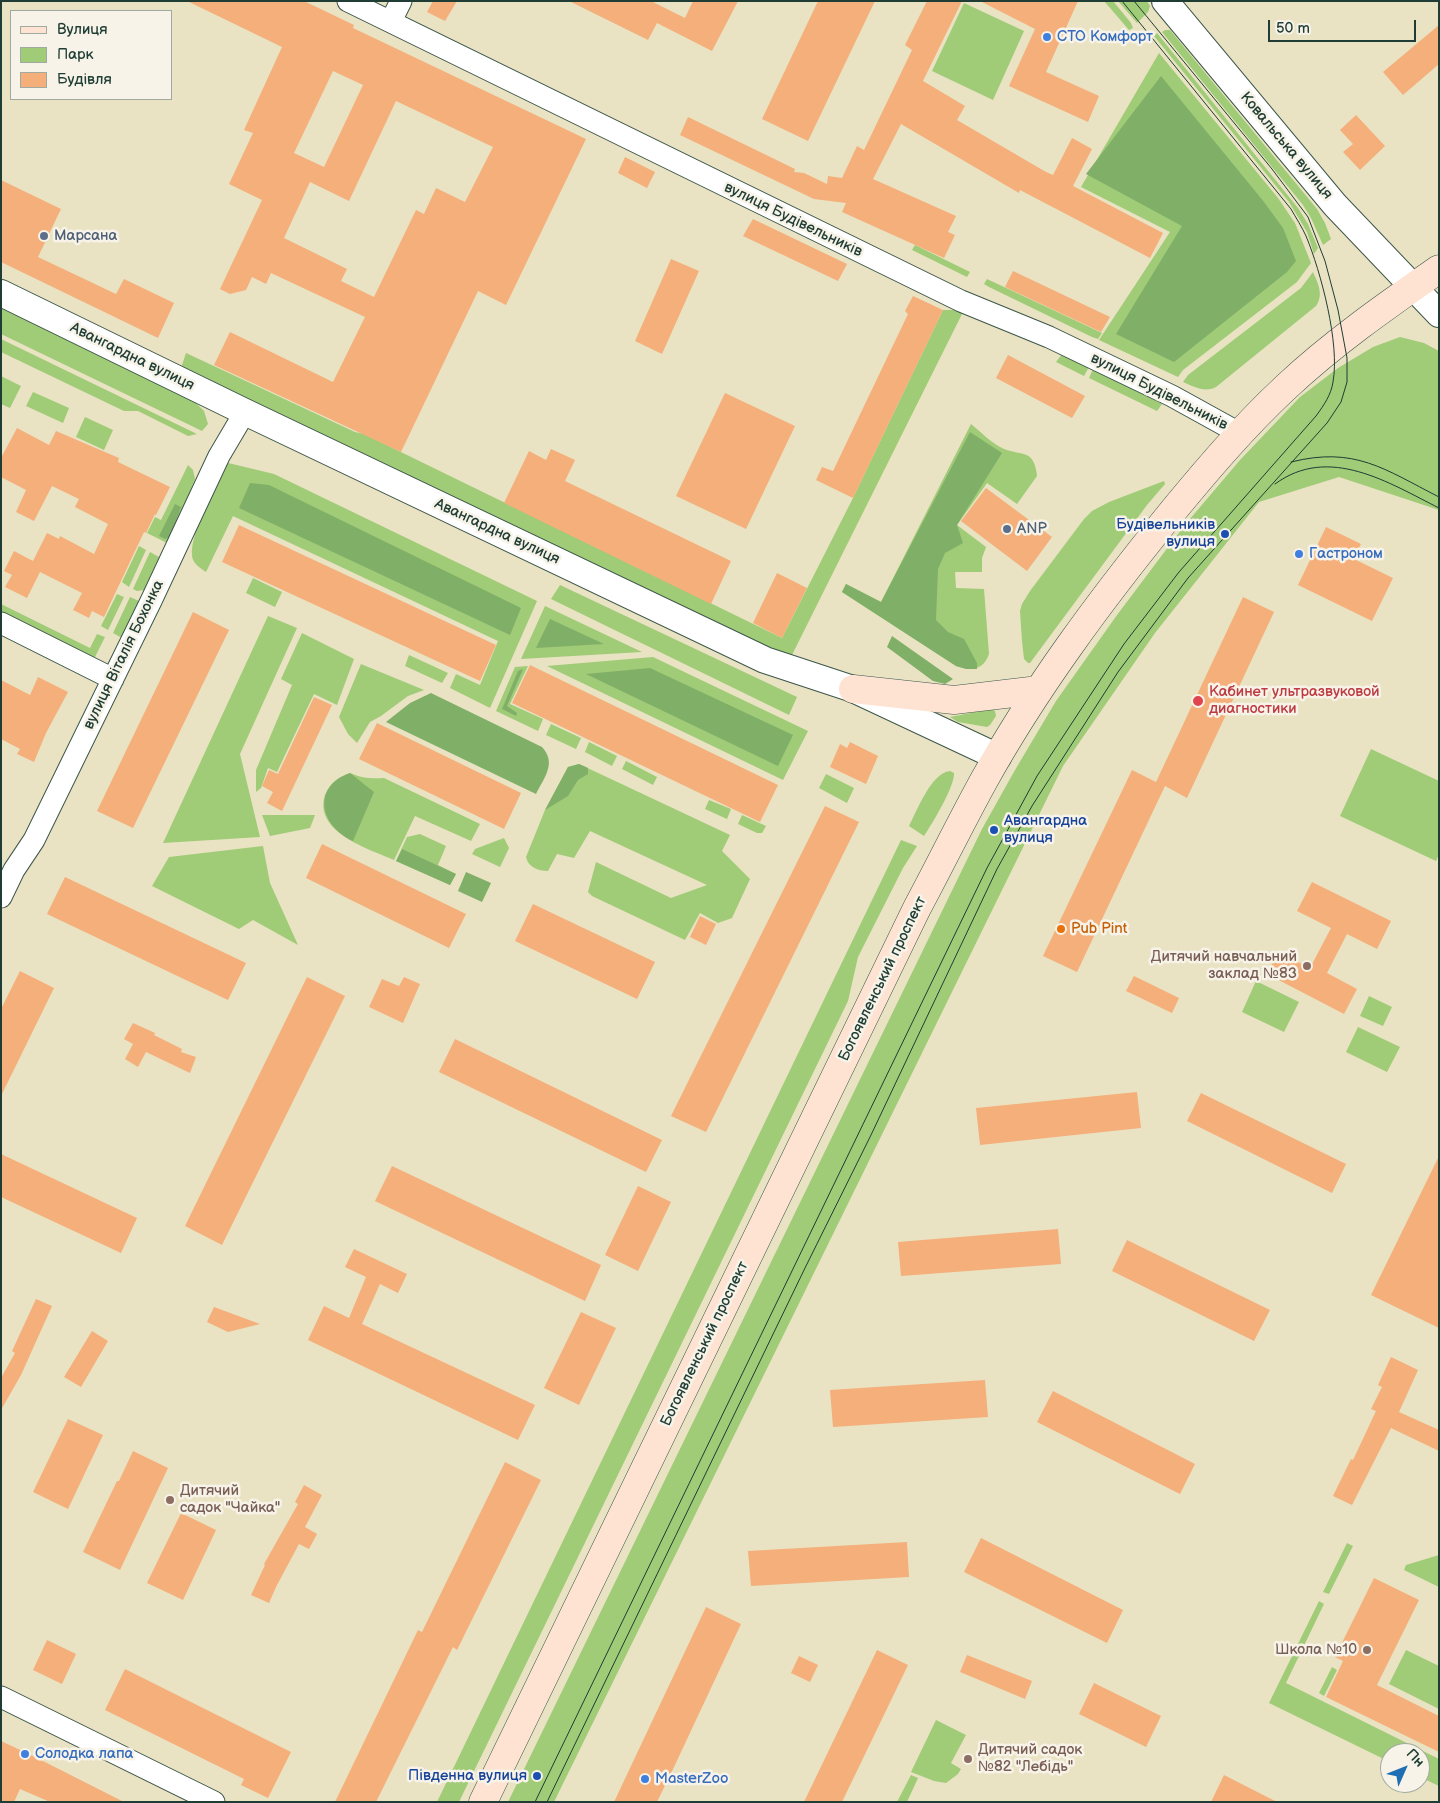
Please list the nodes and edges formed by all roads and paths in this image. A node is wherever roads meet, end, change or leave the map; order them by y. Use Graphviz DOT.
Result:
graph roads {
  1 [pos="348,1"];
  2 [pos="401,1"];
  3 [pos="1165,1"];
  4 [pos="391,22"];
  5 [pos="1439,269"];
  6 [pos="1412,288"];
  7 [pos="1,293"];
  8 [pos="1439,314"];
  9 [pos="244,412"];
  10 [pos="1239,434"];
  11 [pos="1,623"];
  12 [pos="113,679"];
  13 [pos="853,689"];
  14 [pos="1039,690"];
  15 [pos="998,757"];
  16 [pos="8,867"];
  17 [pos="1,897"];
  18 [pos="1,1697"];
  19 [pos="214,1802"];
  20 [pos="483,1802"];
  1 -- 4 [label="street, вулиця Будівельників"];
  2 -- 4 [label="street"];
  3 -- 6 [label="street, Ковальська вулиця"];
  4 -- 10 [label="street, вулиця Будівельників"];
  5 -- 6 [label="main road, Богоявленський проспект"];
  6 -- 8 [label="street"];
  6 -- 10 [label="main road, Богоявленський проспект"];
  7 -- 9 [label="street, Авангардна вулиця"];
  9 -- 12 [label="street, вулиця Віталія Бохонка"];
  9 -- 13 [label="street, Авангардна вулиця"];
  10 -- 14 [label="main road, Богоявленський проспект"];
  11 -- 12 [label="street"];
  12 -- 16 [label="street, вулиця Віталія Бохонка"];
  13 -- 14 [label="main road"];
  13 -- 15 [label="street, Авангардна вулиця"];
  14 -- 15 [label="main road, Богоявленський проспект"];
  15 -- 20 [label="main road, Богоявленський проспект"];
  16 -- 17 [label="street, вулиця Віталія Бохонка"];
  18 -- 19 [label="street"];
}
